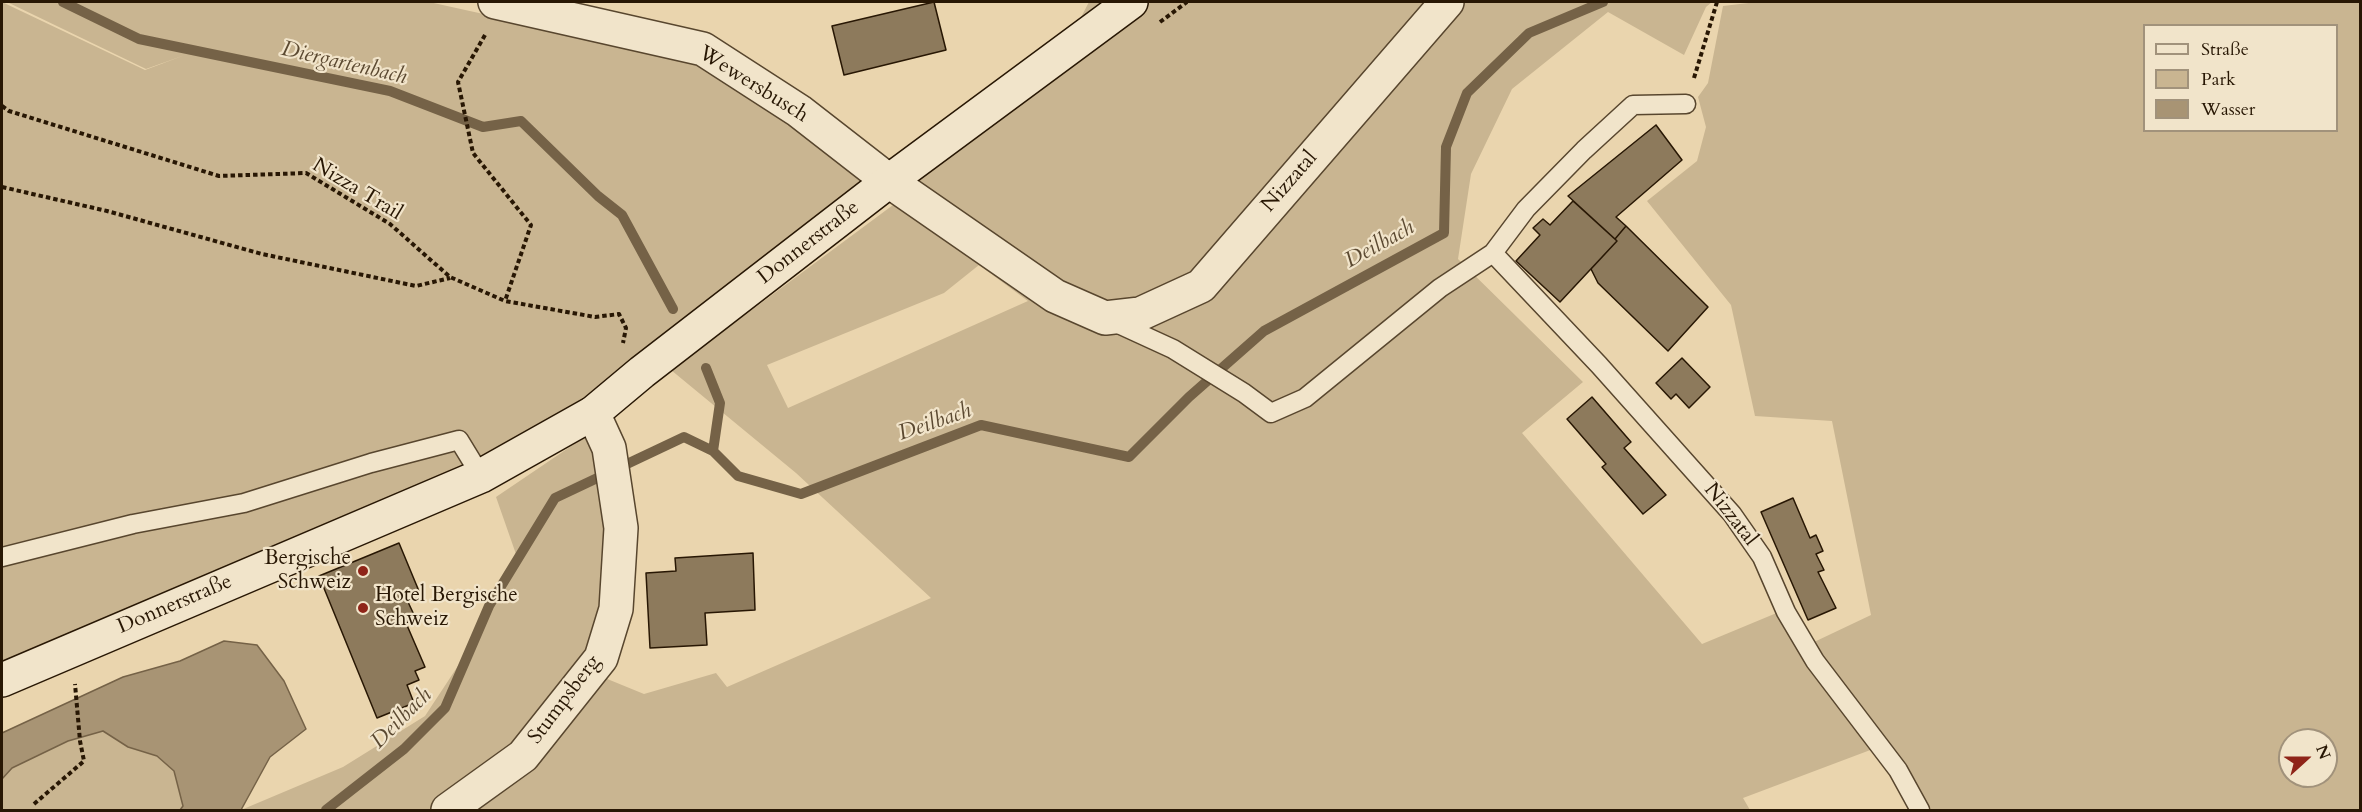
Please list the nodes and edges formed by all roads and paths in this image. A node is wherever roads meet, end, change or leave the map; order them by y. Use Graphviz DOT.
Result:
graph roads {
  1 [pos="1131,2"];
  2 [pos="1447,2"];
  3 [pos="1717,2"];
  4 [pos="501,3"];
  5 [pos="1686,104"];
  6 [pos="2,106"];
  7 [pos="889,181"];
  8 [pos="2,187"];
  9 [pos="1493,253"];
  10 [pos="450,278"];
  11 [pos="505,301"];
  12 [pos="1105,318"];
  13 [pos="642,372"];
  14 [pos="593,413"];
  15 [pos="481,476"];
  16 [pos="2,557"];
  17 [pos="2,680"];
  18 [pos="77,697"];
  19 [pos="34,804"];
  20 [pos="448,810"];
  21 [pos="1920,810"];
  1 -- 7 [label="street, Donnerstraße"];
  2 -- 12 [label="street, Nizzatal"];
  3 -- 5 [label="path"];
  4 -- 7 [label="street, Wewersbusch"];
  4 -- 11 [label="path"];
  5 -- 9 [label="lane"];
  6 -- 10 [label="path, Nizza Trail"];
  7 -- 12 [label="street"];
  7 -- 13 [label="street, Donnerstraße"];
  8 -- 10 [label="path"];
  9 -- 12 [label="lane"];
  9 -- 21 [label="lane, Nizzatal"];
  10 -- 11 [label="path, Nizza Trail"];
  11 -- 13 [label="path, Nizza Trail"];
  13 -- 14 [label="street, Donnerstraße"];
  14 -- 15 [label="street, Donnerstraße"];
  14 -- 20 [label="street, Stumpsberg"];
  15 -- 16 [label="lane"];
  15 -- 17 [label="street, Donnerstraße"];
  18 -- 19 [label="path"];
}
